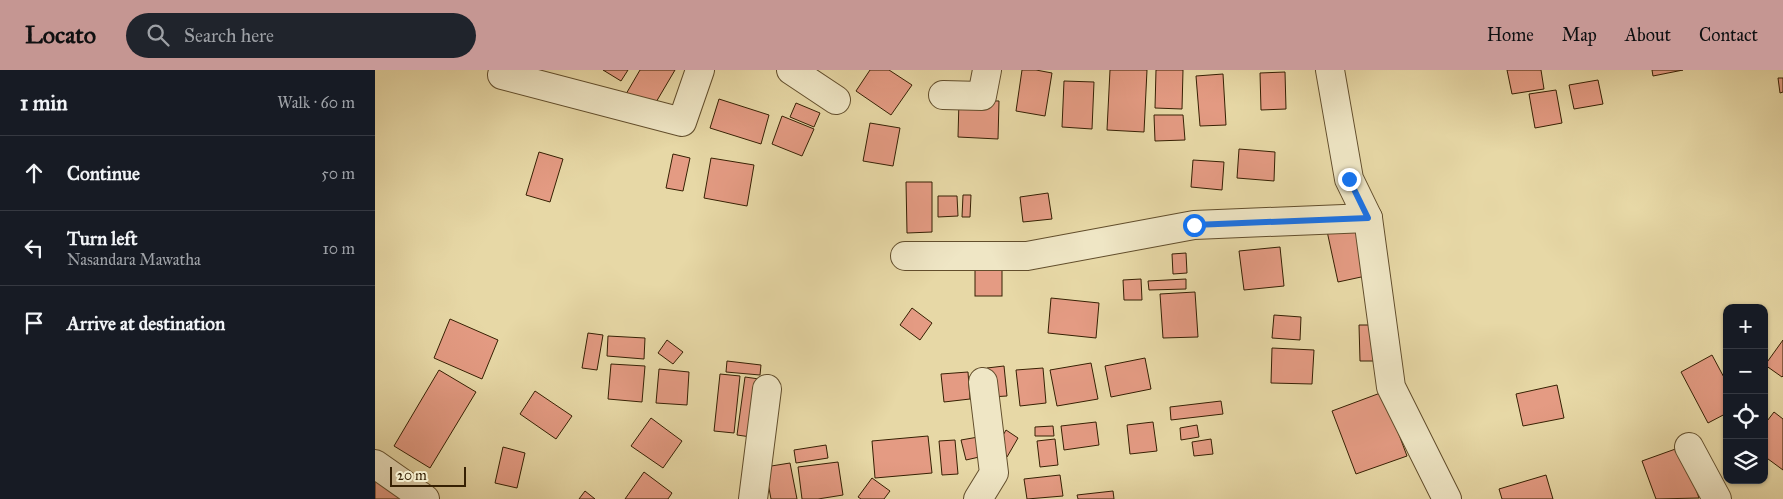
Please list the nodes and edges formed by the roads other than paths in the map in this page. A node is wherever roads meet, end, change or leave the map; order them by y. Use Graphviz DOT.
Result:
graph roads {
  1 [pos="700,70"];
  2 [pos="791,70"];
  3 [pos="987,70"];
  4 [pos="1330,70"];
  5 [pos="503,75"];
  6 [pos="943,95"];
  7 [pos="836,100"];
  8 [pos="1368,218"];
  9 [pos="905,256"];
  10 [pos="983,382"];
  11 [pos="767,389"];
  12 [pos="1689,447"];
  13 [pos="375,464"];
  14 [pos="425,499"];
  15 [pos="753,499"];
  16 [pos="978,499"];
  17 [pos="1447,499"];
  18 [pos="1717,499"];
  1 -- 5 [label="street"];
  2 -- 7 [label="street"];
  3 -- 6 [label="street"];
  4 -- 8 [label="street"];
  8 -- 9 [label="street"];
  8 -- 17 [label="street"];
  10 -- 16 [label="street"];
  11 -- 15 [label="street"];
  12 -- 18 [label="street"];
  13 -- 14 [label="street"];
}
